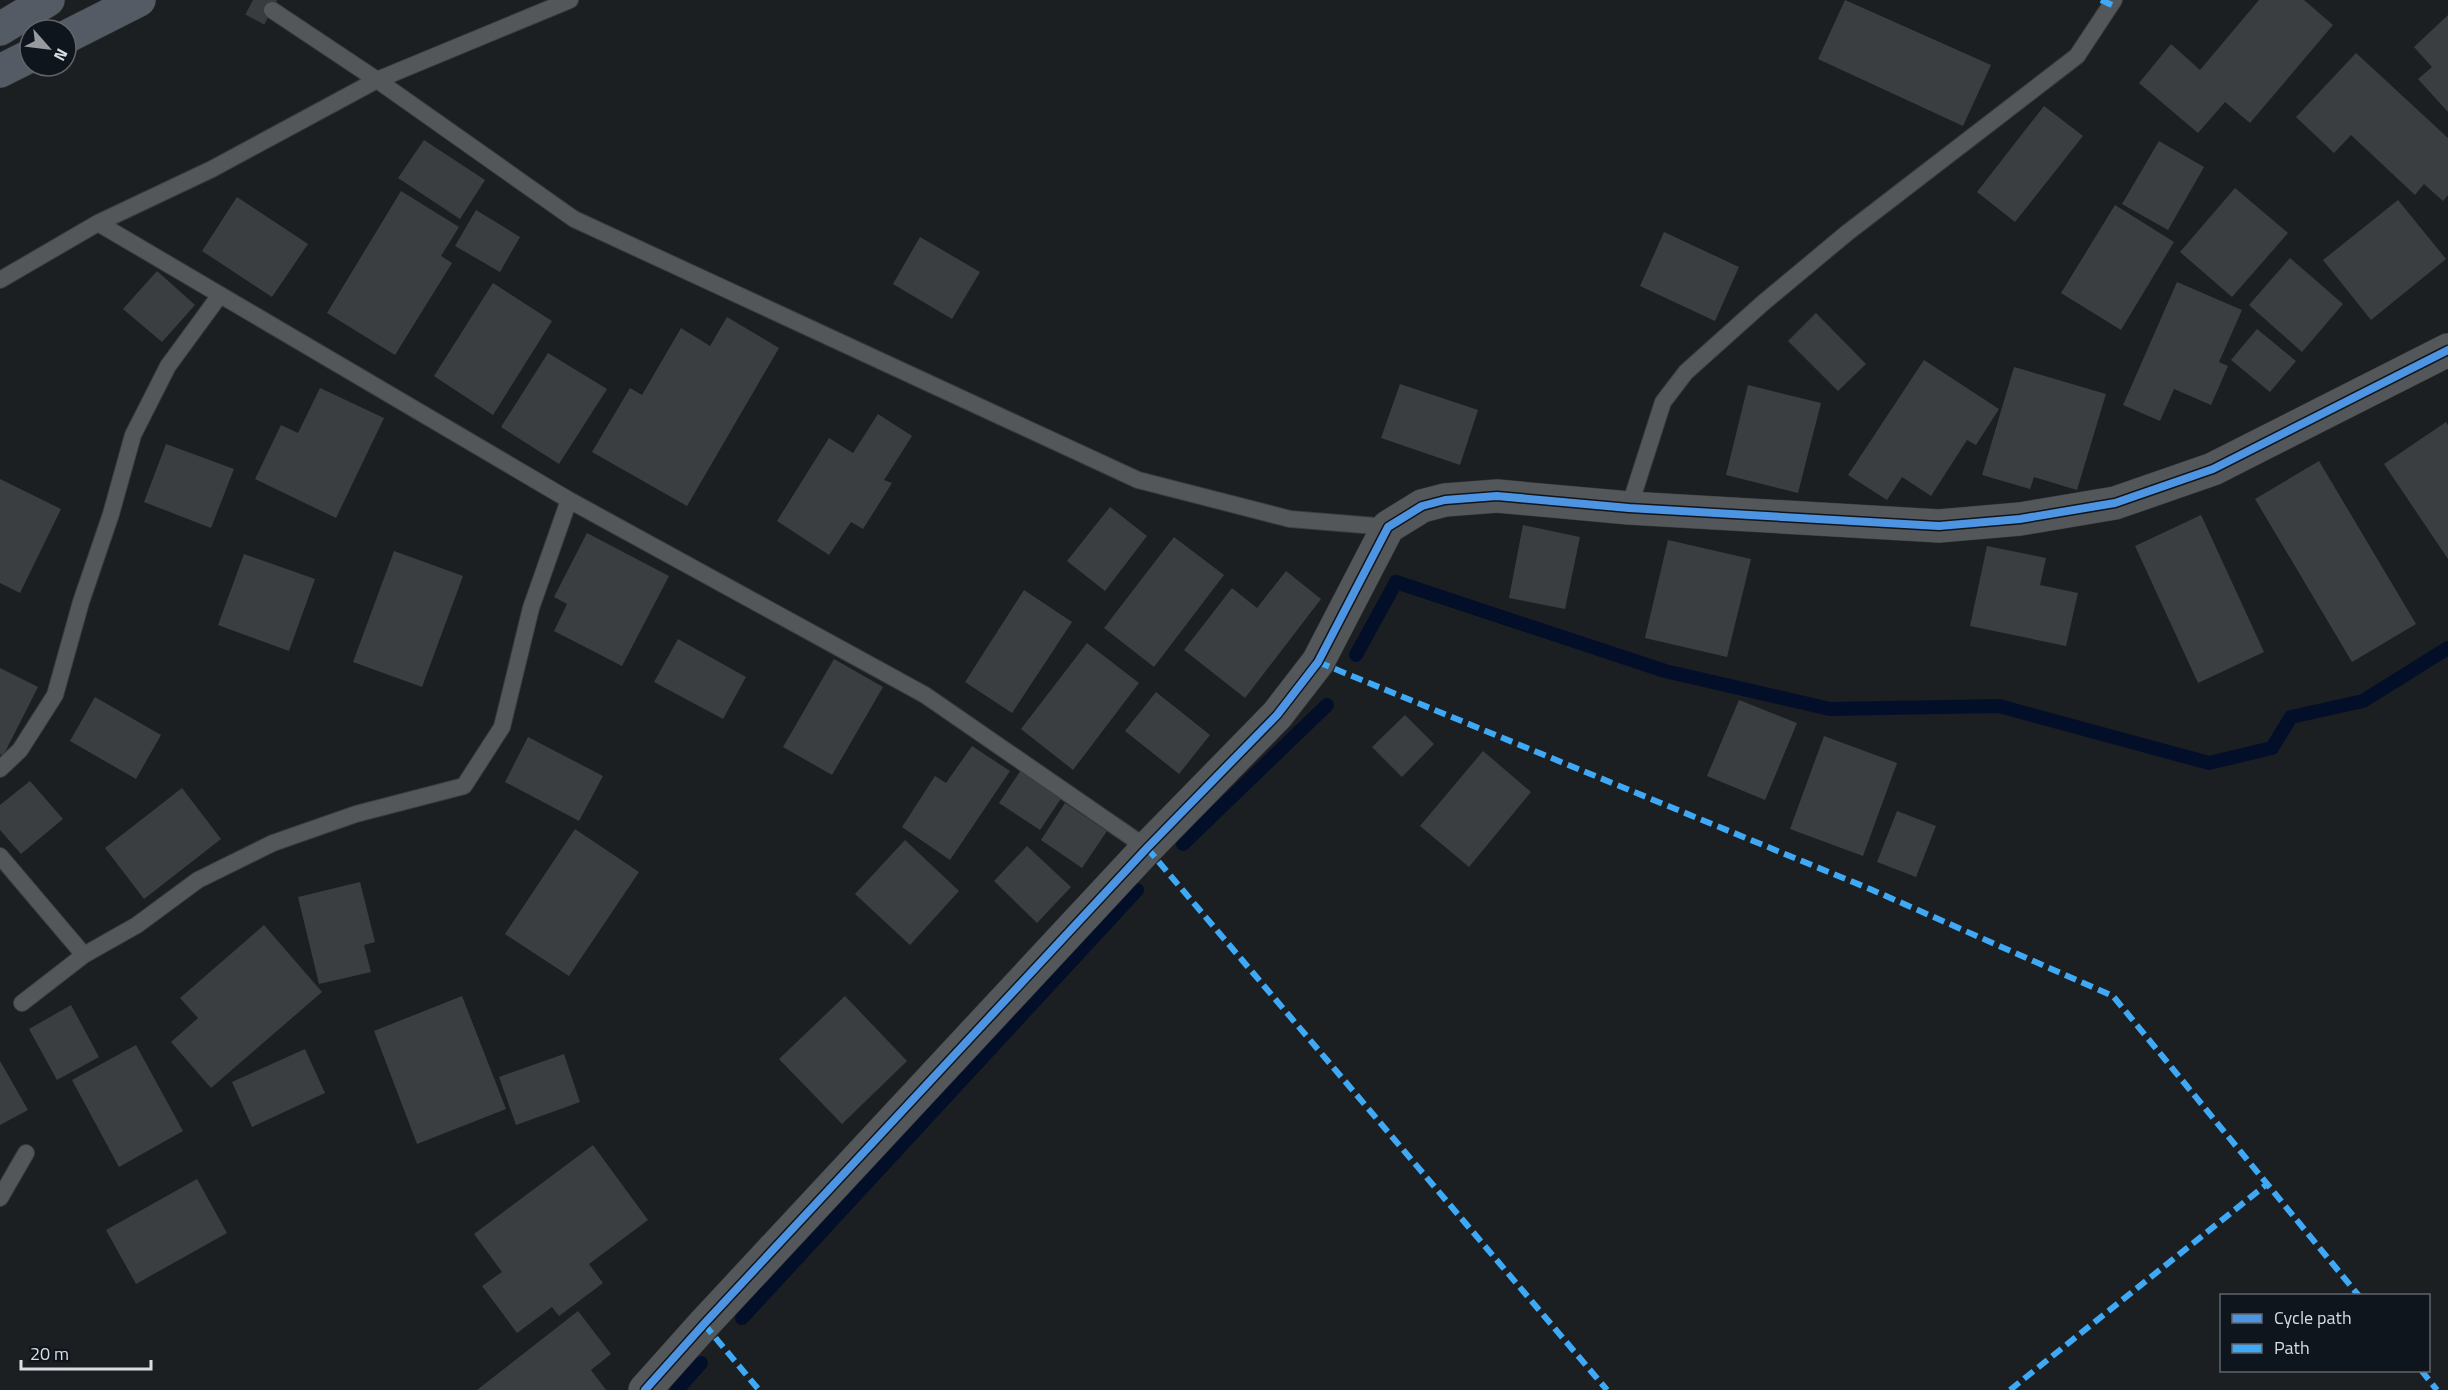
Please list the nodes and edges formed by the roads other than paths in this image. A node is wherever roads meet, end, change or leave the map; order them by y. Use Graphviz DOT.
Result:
graph roads {
  1 [pos="48,0"];
  2 [pos="139,0"];
  3 [pos="570,0"];
  4 [pos="2114,0"];
  5 [pos="272,10"];
  6 [pos="0,29"];
  7 [pos="78,32"];
  8 [pos="18,62"];
  9 [pos="0,71"];
  10 [pos="377,80"];
  11 [pos="98,223"];
  12 [pos="0,280"];
  13 [pos="220,295"];
  14 [pos="2448,350"];
  15 [pos="568,500"];
  16 [pos="1629,508"];
  17 [pos="1388,527"];
  18 [pos="0,770"];
  19 [pos="1147,848"];
  20 [pos="0,856"];
  21 [pos="84,955"];
  22 [pos="22,1003"];
  23 [pos="26,1153"];
  24 [pos="0,1198"];
  25 [pos="645,1390"];
  1 -- 6 [label="highway"];
  2 -- 7 [label="highway"];
  3 -- 10 [label="lane"];
  4 -- 16 [label="lane"];
  5 -- 10 [label="lane"];
  8 -- 9 [label="highway"];
  10 -- 11 [label="lane"];
  10 -- 17 [label="lane"];
  11 -- 12 [label="lane"];
  11 -- 13 [label="lane"];
  13 -- 15 [label="lane"];
  13 -- 18 [label="lane"];
  14 -- 16 [label="street"];
  15 -- 19 [label="lane"];
  15 -- 21 [label="lane"];
  16 -- 17 [label="street"];
  17 -- 19 [label="street"];
  19 -- 25 [label="street"];
  20 -- 21 [label="lane"];
  21 -- 22 [label="lane"];
  23 -- 24 [label="lane"];
}
